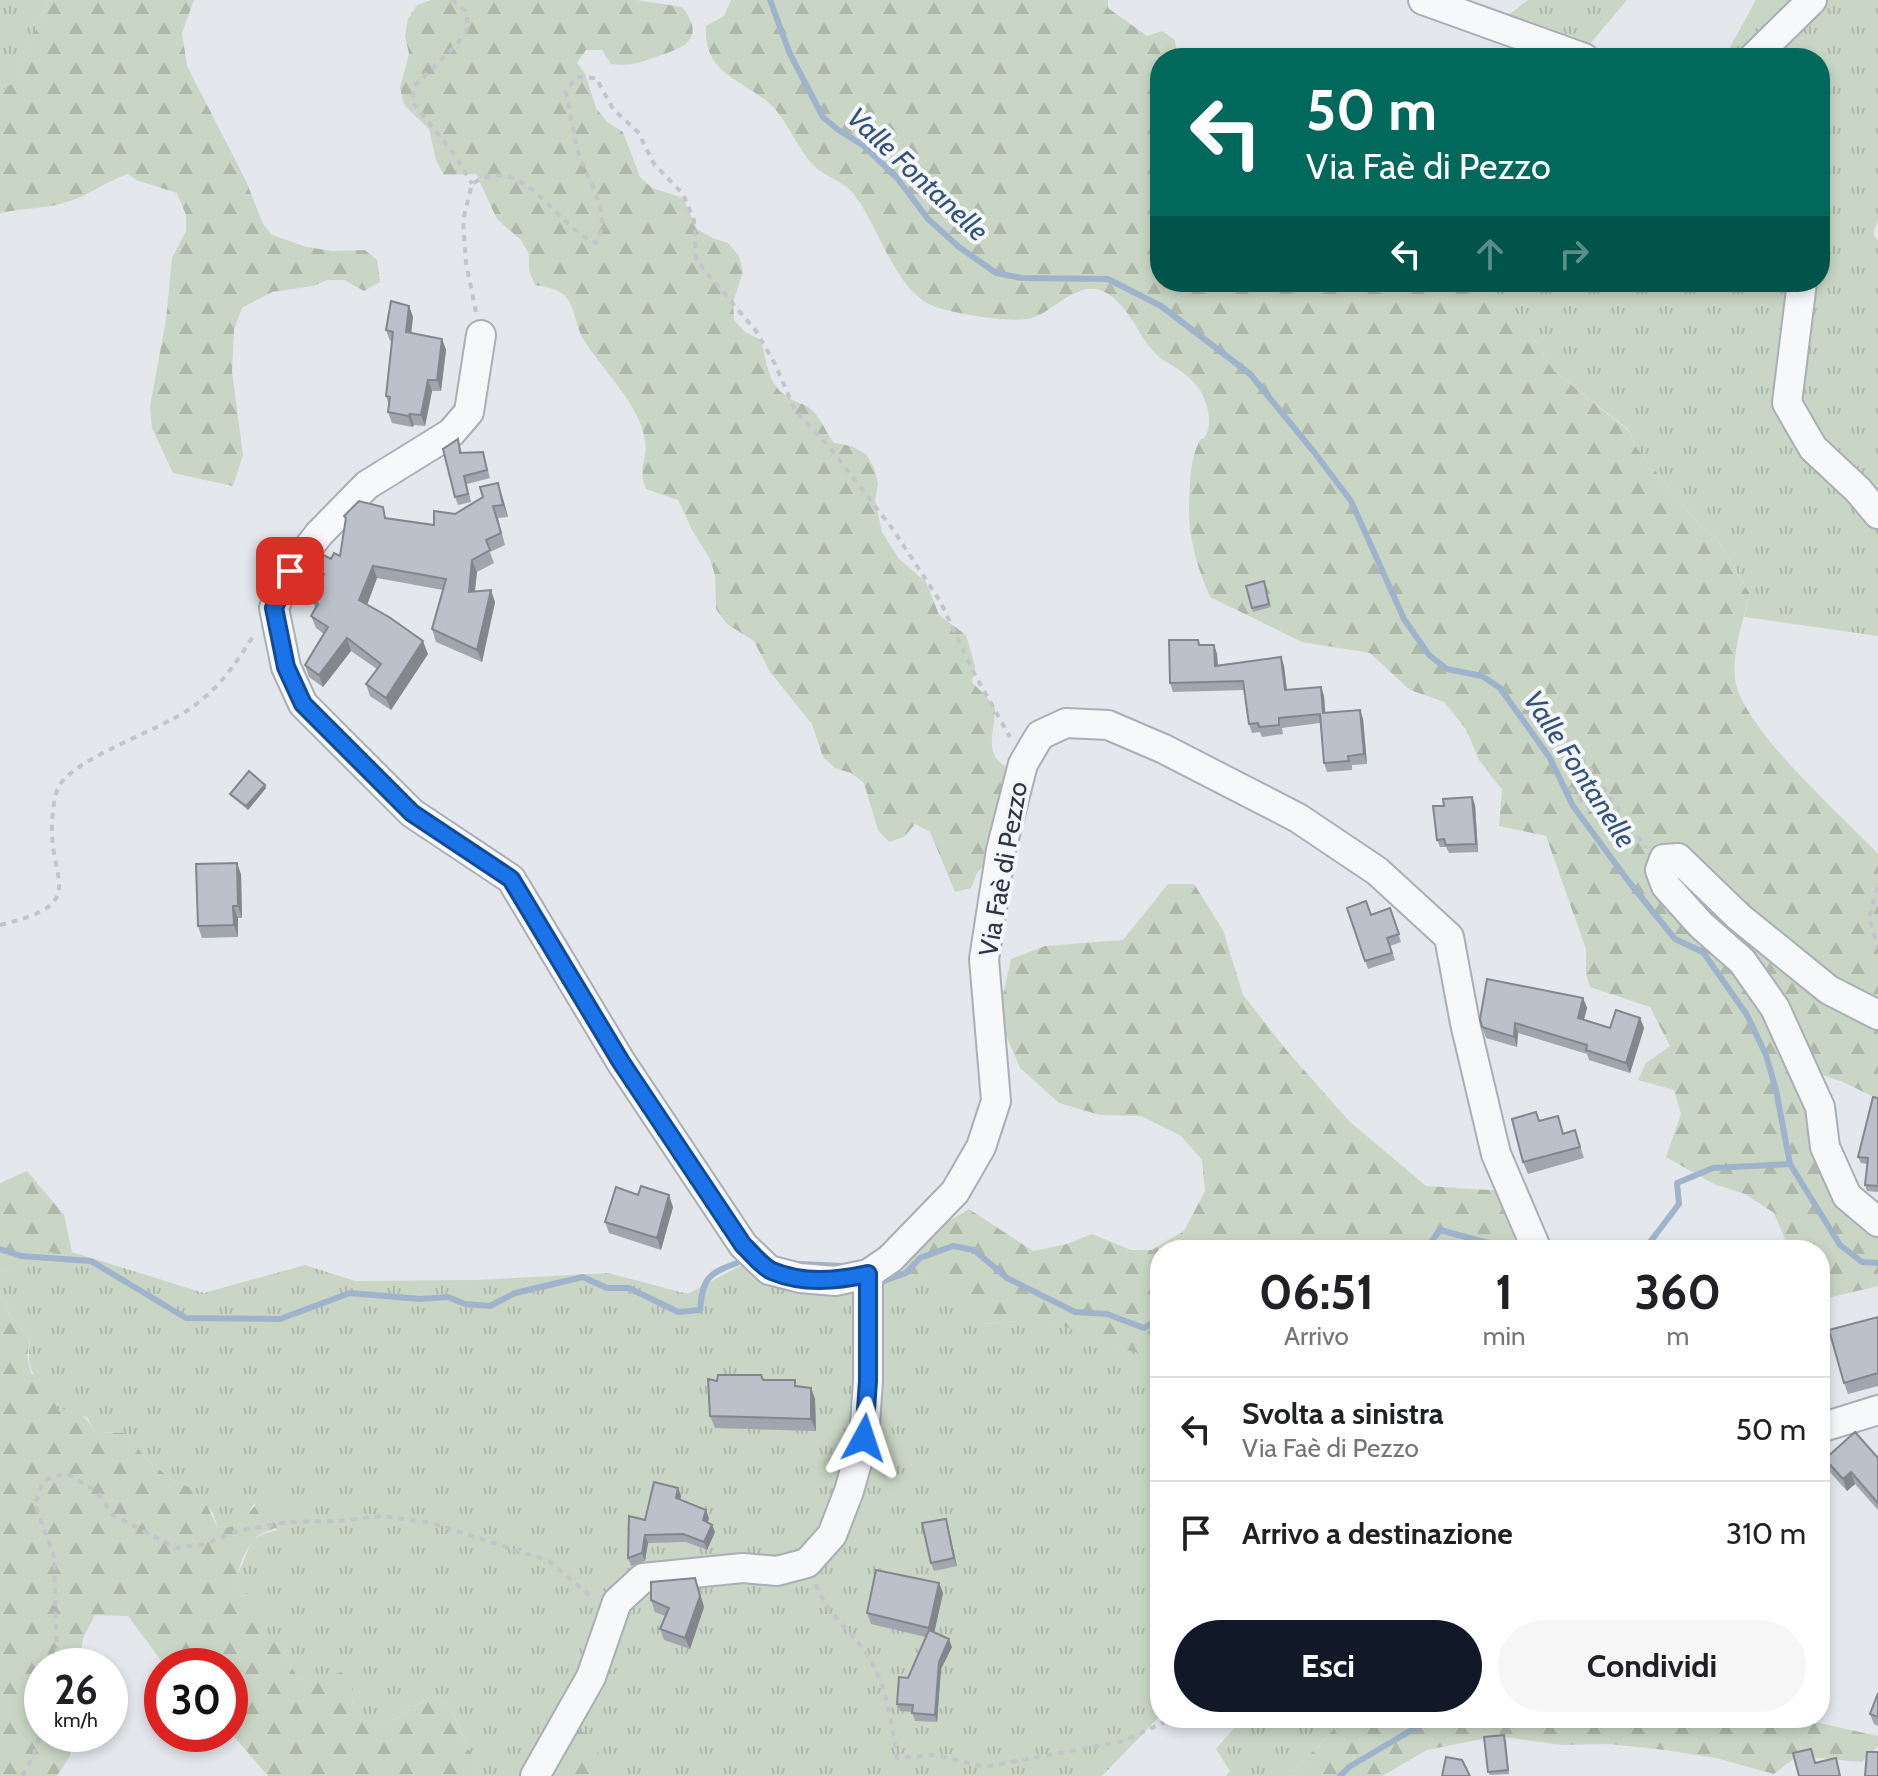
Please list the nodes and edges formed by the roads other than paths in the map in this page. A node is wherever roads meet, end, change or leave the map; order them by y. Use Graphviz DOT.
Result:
graph roads {
  1 [pos="1423,0"];
  2 [pos="1812,0"];
  3 [pos="1556,48"];
  4 [pos="1765,48"];
  5 [pos="1801,292"];
  6 [pos="481,335"];
  7 [pos="1878,514"];
  8 [pos="1878,1015"];
  9 [pos="1878,1222"];
  10 [pos="1533,1240"];
  11 [pos="868,1274"];
  12 [pos="1878,1410"];
  13 [pos="1830,1425"];
  14 [pos="535,1776"];
  1 -- 3 [label="street"];
  2 -- 4 [label="street"];
  5 -- 7 [label="street"];
  6 -- 11 [label="street, Via Faè di Pezzo"];
  8 -- 9 [label="street"];
  10 -- 11 [label="street, Via Faè di Pezzo"];
  11 -- 14 [label="street"];
  12 -- 13 [label="street"];
}
